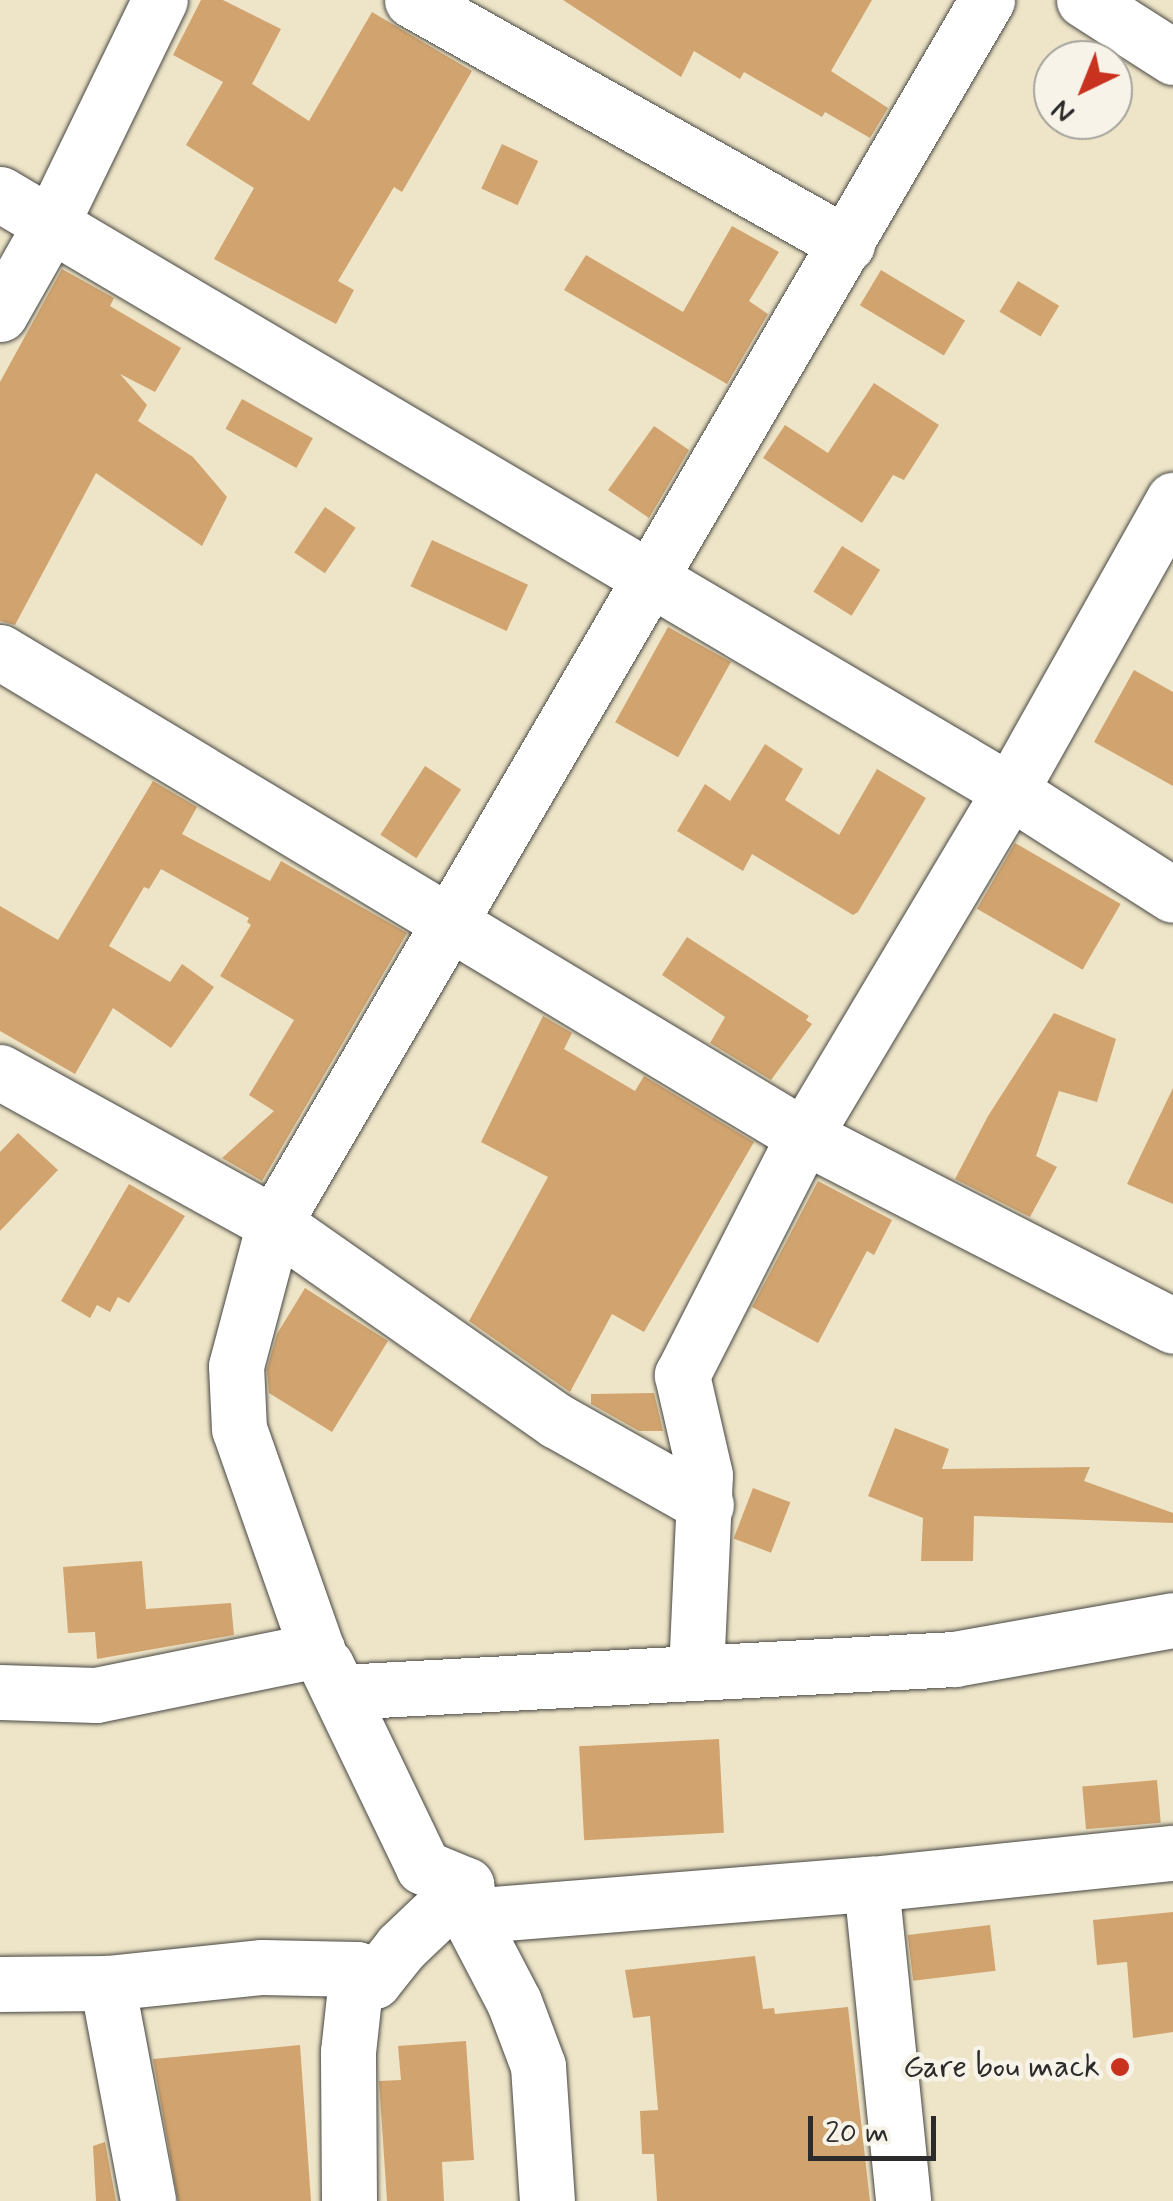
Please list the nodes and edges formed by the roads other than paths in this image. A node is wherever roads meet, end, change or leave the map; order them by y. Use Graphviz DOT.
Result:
graph roads {
  1 [pos="160,0"];
  2 [pos="412,0"];
  3 [pos="987,0"];
  4 [pos="1084,0"];
  5 [pos="1173,57"];
  6 [pos="0,194"];
  7 [pos="50,224"];
  8 [pos="848,244"];
  9 [pos="0,314"];
  10 [pos="1173,500"];
  11 [pos="650,578"];
  12 [pos="0,652"];
  13 [pos="1010,791"];
  14 [pos="1173,894"];
  15 [pos="448,924"];
  16 [pos="0,1072"];
  17 [pos="804,1136"];
  18 [pos="274,1223"];
  19 [pos="1173,1326"];
  20 [pos="706,1504"];
  21 [pos="1173,1620"];
  22 [pos="329,1671"];
  23 [pos="696,1672"];
  24 [pos="0,1692"];
  25 [pos="1173,1853"];
  26 [pos="871,1884"];
  27 [pos="467,1900"];
  28 [pos="357,1968"];
  29 [pos="107,1983"];
  30 [pos="0,1984"];
  31 [pos="148,2201"];
  32 [pos="349,2201"];
  33 [pos="546,2201"];
  34 [pos="903,2201"];
  1 -- 7 [label="street"];
  2 -- 8 [label="street"];
  3 -- 8 [label="street"];
  4 -- 5 [label="street"];
  6 -- 7 [label="street"];
  7 -- 9 [label="street"];
  7 -- 11 [label="street"];
  8 -- 11 [label="street"];
  10 -- 13 [label="street"];
  11 -- 13 [label="street"];
  11 -- 15 [label="street"];
  12 -- 15 [label="street"];
  13 -- 14 [label="street"];
  13 -- 17 [label="street"];
  15 -- 17 [label="street"];
  15 -- 18 [label="street"];
  16 -- 18 [label="street"];
  17 -- 19 [label="street"];
  17 -- 20 [label="street"];
  18 -- 20 [label="street"];
  18 -- 22 [label="street"];
  20 -- 23 [label="street"];
  21 -- 23 [label="street"];
  22 -- 23 [label="street"];
  22 -- 24 [label="street"];
  22 -- 27 [label="street"];
  25 -- 26 [label="street"];
  26 -- 27 [label="street"];
  26 -- 34 [label="street"];
  27 -- 28 [label="street"];
  27 -- 33 [label="street"];
  28 -- 29 [label="street"];
  28 -- 32 [label="street"];
  29 -- 30 [label="street"];
  29 -- 31 [label="street"];
}
